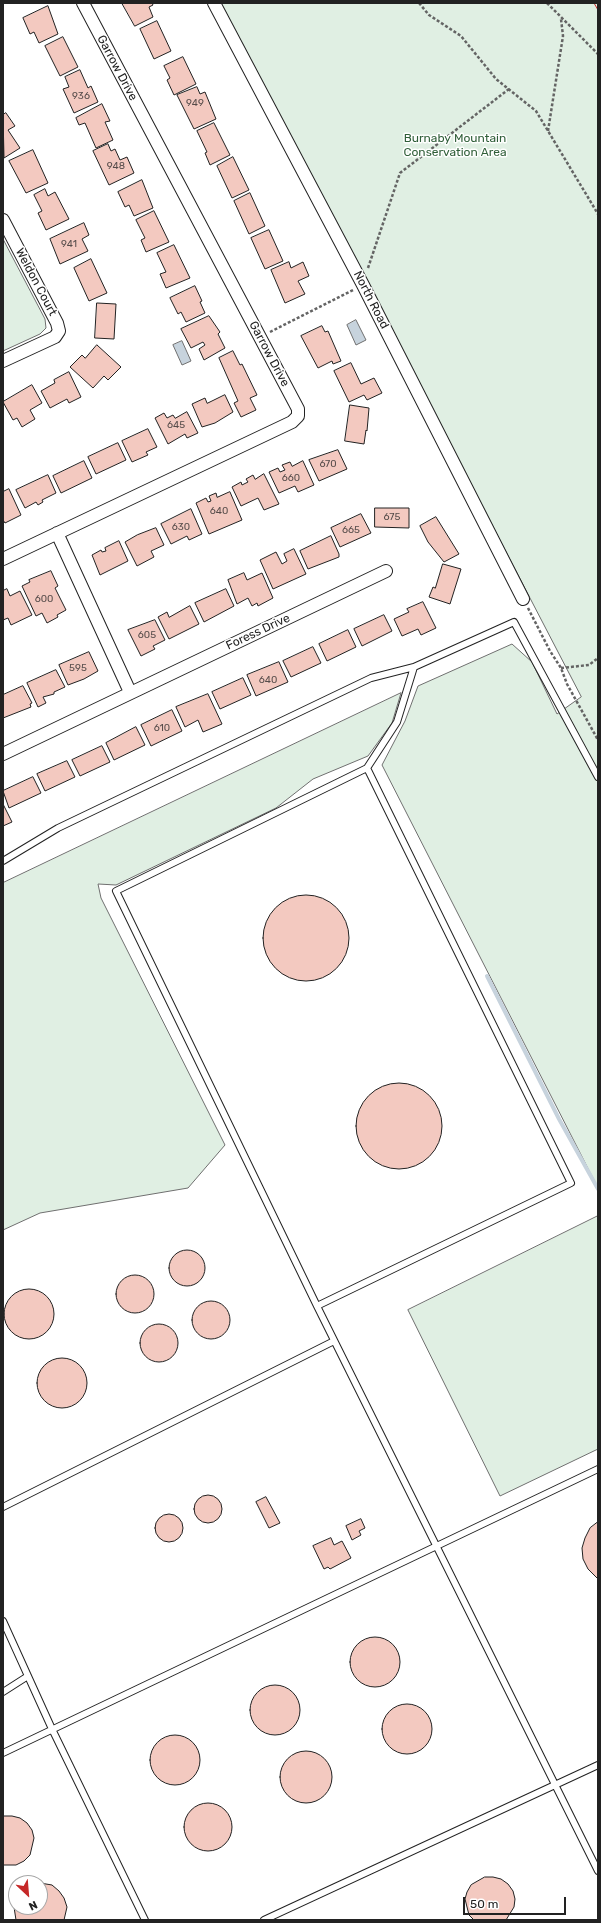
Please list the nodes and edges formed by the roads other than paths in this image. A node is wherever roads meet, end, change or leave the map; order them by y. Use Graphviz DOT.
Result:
graph roads {
  1 [pos="83,3"];
  2 [pos="214,3"];
  3 [pos="3,220"];
  4 [pos="3,361"];
  5 [pos="57,533"];
  6 [pos="3,559"];
  7 [pos="386,571"];
  8 [pos="523,599"];
  9 [pos="414,667"];
  10 [pos="130,692"];
  11 [pos="3,754"];
  12 [pos="367,768"];
  13 [pos="598,777"];
  14 [pos="3,861"];
  15 [pos="317,1306"];
  16 [pos="334,1341"];
  17 [pos="598,1469"];
  18 [pos="3,1507"];
  19 [pos="437,1547"];
  20 [pos="3,1621"];
  21 [pos="28,1676"];
  22 [pos="3,1692"];
  23 [pos="52,1729"];
  24 [pos="3,1753"];
  25 [pos="598,1765"];
  26 [pos="555,1784"];
  27 [pos="598,1870"];
  28 [pos="145,1920"];
  29 [pos="264,1920"];
  1 -- 5 [label="street, Garrow Drive"];
  2 -- 8 [label="street, North Road"];
  3 -- 4 [label="street, Weldon Court"];
  5 -- 6 [label="street, Garrow Drive"];
  5 -- 10 [label="street"];
  7 -- 10 [label="street, Foress Drive"];
  9 -- 12 [label="lane"];
  9 -- 13 [label="lane"];
  9 -- 14 [label="lane"];
  10 -- 11 [label="street, Foress Drive"];
  12 -- 15 [label="lane"];
  12 -- 15 [label="lane"];
  15 -- 16 [label="lane"];
  16 -- 18 [label="lane"];
  16 -- 19 [label="lane"];
  17 -- 19 [label="lane"];
  19 -- 23 [label="lane"];
  19 -- 26 [label="lane"];
  20 -- 21 [label="lane"];
  21 -- 22 [label="lane"];
  21 -- 23 [label="lane"];
  23 -- 24 [label="lane"];
  23 -- 28 [label="lane"];
  25 -- 26 [label="lane"];
  26 -- 27 [label="lane"];
  26 -- 29 [label="lane"];
}
